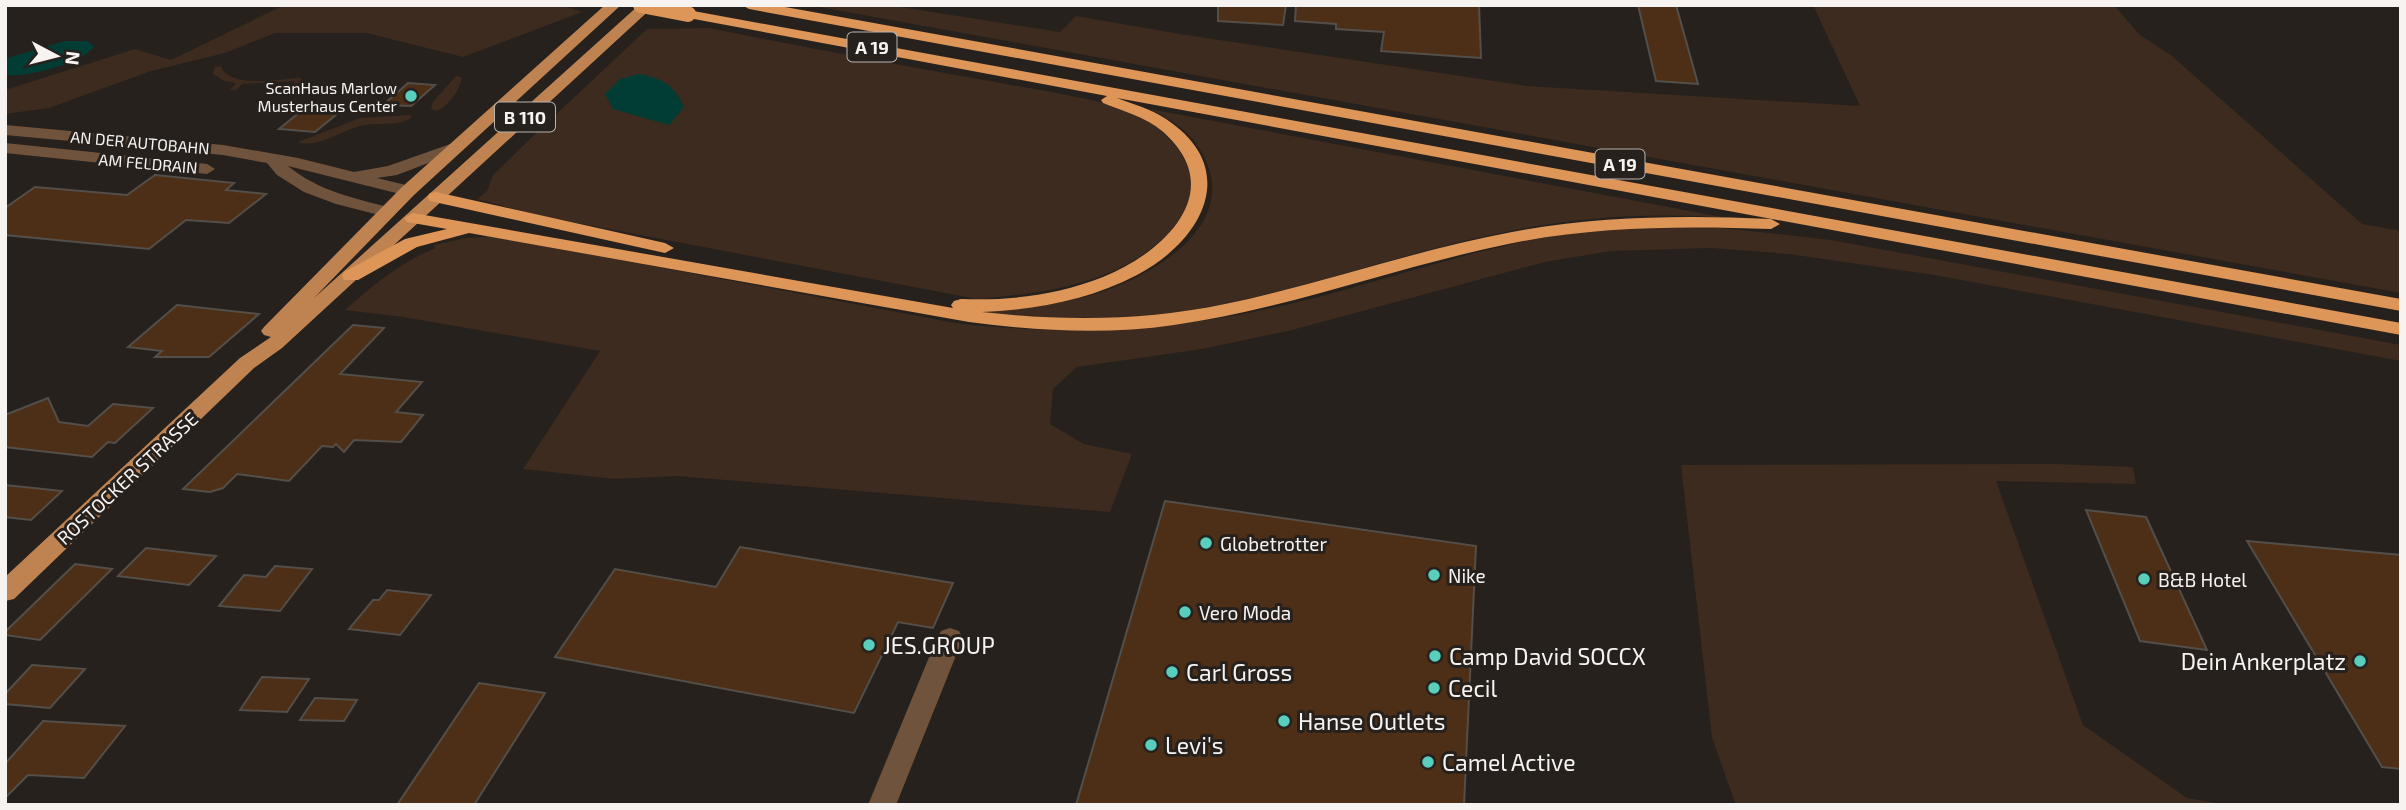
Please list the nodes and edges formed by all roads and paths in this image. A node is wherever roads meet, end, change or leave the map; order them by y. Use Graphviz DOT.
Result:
graph roads {
  1 [pos="614,5"];
  2 [pos="640,5"];
  3 [pos="648,5"];
  4 [pos="749,5"];
  5 [pos="1055,80"];
  6 [pos="5,130"];
  7 [pos="456,147"];
  8 [pos="5,148"];
  9 [pos="274,161"];
  10 [pos="207,169"];
  11 [pos="344,176"];
  12 [pos="408,191"];
  13 [pos="436,197"];
  14 [pos="387,212"];
  15 [pos="413,218"];
  16 [pos="1846,227"];
  17 [pos="484,230"];
  18 [pos="351,276"];
  19 [pos="2401,305"];
  20 [pos="2401,329"];
  21 [pos="247,363"];
  22 [pos="5,592"];
  23 [pos="950,638"];
  24 [pos="882,805"];
  1 -- 7 [label="main road, B 110"];
  2 -- 5 [label="highway, A 19, bridge"];
  3 -- 13 [label="main road, B 110"];
  4 -- 19 [label="highway, A 19"];
  5 -- 13 [label="highway"];
  5 -- 16 [label="highway, A 19"];
  6 -- 9 [label="street, AN DER AUTOBAHN"];
  7 -- 11 [label="street"];
  7 -- 12 [label="main road, B 110"];
  8 -- 10 [label="street, AM FELDRAIN"];
  9 -- 11 [label="street, AN DER AUTOBAHN"];
  9 -- 14 [label="street, AN DER AUTOBAHN"];
  11 -- 12 [label="street, AN DER AUTOBAHN"];
  12 -- 13 [label="main road"];
  12 -- 14 [label="main road, ROSTOCKER STRASSE / B 110"];
  13 -- 15 [label="main road, B 110"];
  14 -- 15 [label="main road"];
  14 -- 21 [label="main road, ROSTOCKER STRASSE / B 110"];
  15 -- 17 [label="highway"];
  15 -- 18 [label="main road, ROSTOCKER STRASSE / B 110"];
  16 -- 17 [label="highway"];
  16 -- 20 [label="highway, A 19"];
  17 -- 18 [label="highway"];
  18 -- 21 [label="main road, ROSTOCKER STRASSE / B 110"];
  21 -- 22 [label="main road, ROSTOCKER STRASSE / B 110"];
  23 -- 24 [label="street"];
}
